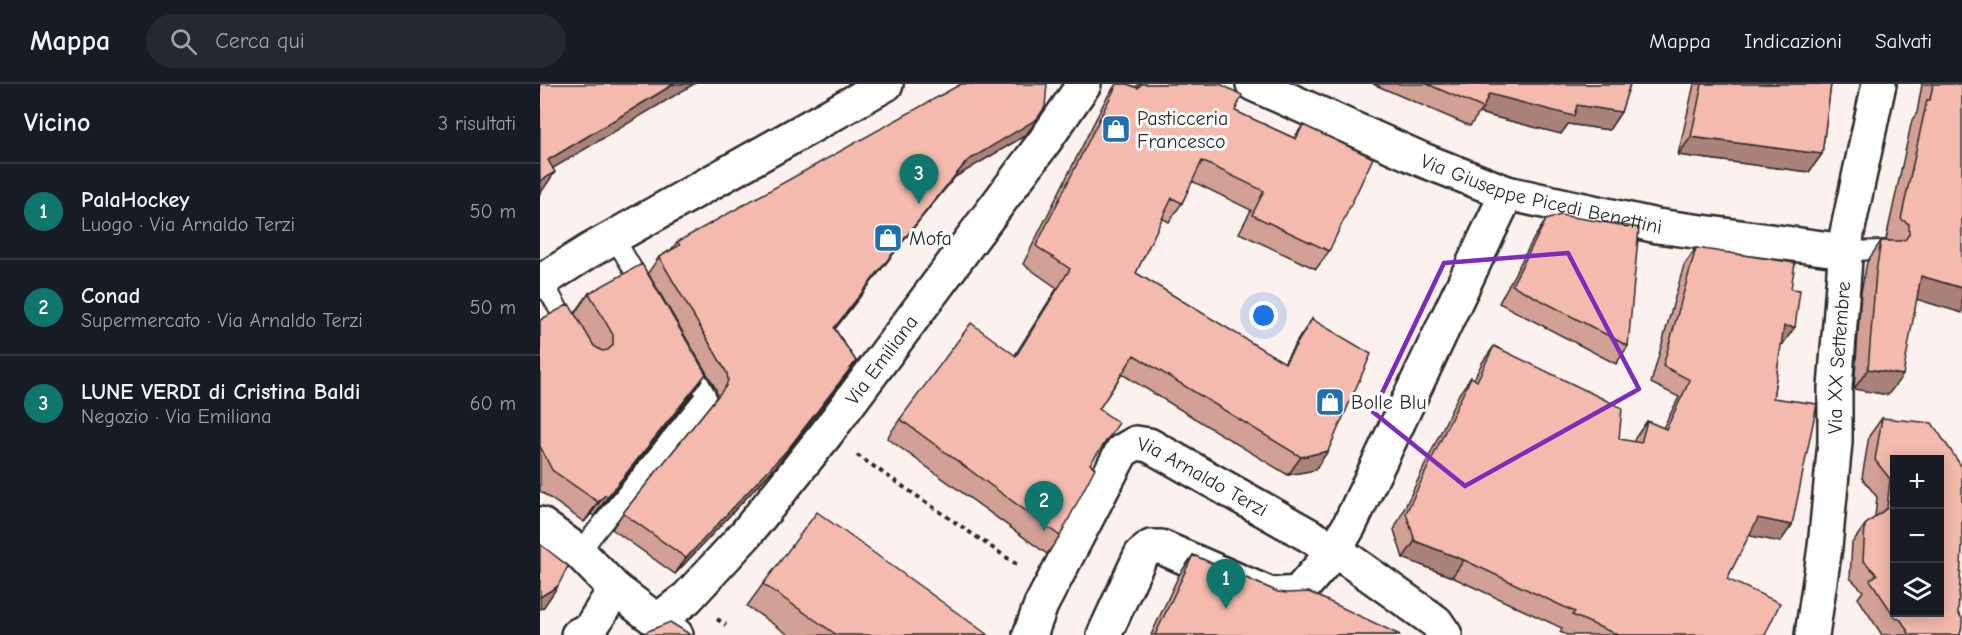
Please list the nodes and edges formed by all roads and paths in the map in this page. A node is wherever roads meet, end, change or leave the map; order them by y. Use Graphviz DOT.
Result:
graph roads {
  1 [pos="886,84"];
  2 [pos="1055,84"];
  3 [pos="1084,84"];
  4 [pos="1253,84"];
  5 [pos="1879,84"];
  6 [pos="1044,142"];
  7 [pos="1507,193"];
  8 [pos="614,237"];
  9 [pos="1885,250"];
  10 [pos="1845,251"];
  11 [pos="541,281"];
  12 [pos="654,305"];
  13 [pos="677,345"];
  14 [pos="583,350"];
  15 [pos="826,434"];
  16 [pos="540,524"];
  17 [pos="1335,550"];
  18 [pos="580,553"];
  19 [pos="1051,588"];
  20 [pos="615,589"];
  21 [pos="667,628"];
  22 [pos="578,635"];
  23 [pos="1030,635"];
  24 [pos="1104,635"];
  25 [pos="1445,635"];
  26 [pos="1812,635"];
  1 -- 8 [label="street"];
  2 -- 6 [label="street"];
  3 -- 6 [label="street, Via Emiliana"];
  4 -- 7 [label="street, Via Giuseppe Picedi Benettini"];
  5 -- 10 [label="street, Via XX Settembre"];
  6 -- 15 [label="street, Via Emiliana"];
  7 -- 10 [label="street, Via Giuseppe Picedi Benettini"];
  7 -- 17 [label="street"];
  8 -- 11 [label="street"];
  8 -- 12 [label="lane"];
  9 -- 10 [label="lane"];
  10 -- 26 [label="street, Via XX Settembre"];
  11 -- 14 [label="lane"];
  13 -- 18 [label="lane"];
  15 -- 19 [label="path"];
  15 -- 21 [label="street, Via Emiliana"];
  16 -- 18 [label="street"];
  17 -- 19 [label="street, Via Arnaldo Terzi"];
  17 -- 24 [label="street"];
  17 -- 25 [label="street, Via Arnaldo Terzi"];
  18 -- 20 [label="street"];
  19 -- 23 [label="street, Via Arnaldo Terzi"];
  20 -- 21 [label="street"];
  20 -- 22 [label="street"];
}
